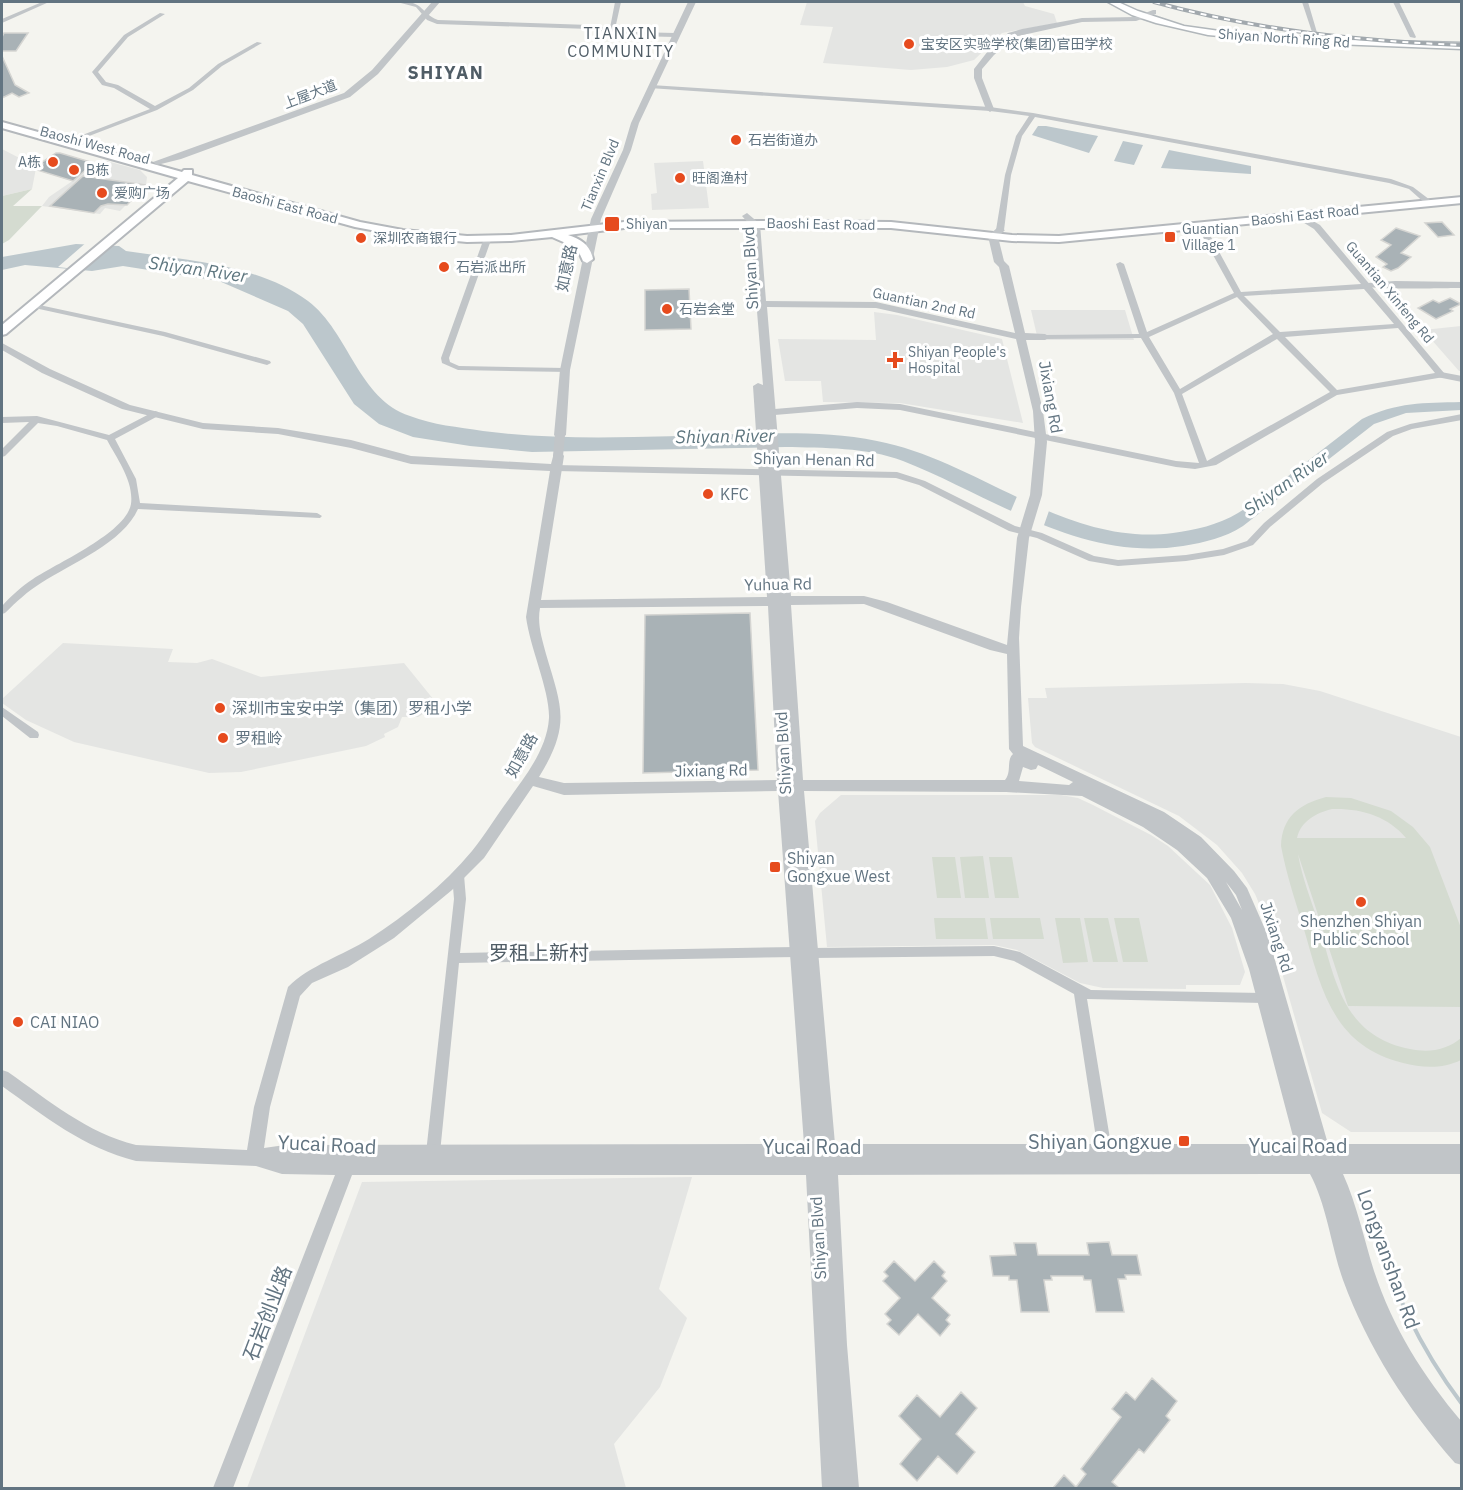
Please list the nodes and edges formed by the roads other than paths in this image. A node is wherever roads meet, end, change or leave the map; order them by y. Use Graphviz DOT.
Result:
graph roads {
  1 [pos="46,2"];
  2 [pos="400,2"];
  3 [pos="436,2"];
  4 [pos="618,2"];
  5 [pos="685,2"];
  6 [pos="692,2"];
  7 [pos="1112,2"];
  8 [pos="1127,2"];
  9 [pos="1305,2"];
  10 [pos="1396,2"];
  11 [pos="1153,12"];
  12 [pos="426,13"];
  13 [pos="162,14"];
  14 [pos="1144,16"];
  15 [pos="2,21"];
  16 [pos="612,31"];
  17 [pos="671,35"];
  18 [pos="1316,35"];
  19 [pos="1413,38"];
  20 [pos="1461,39"];
  21 [pos="259,43"];
  22 [pos="1461,46"];
  23 [pos="651,87"];
  24 [pos="154,109"];
  25 [pos="990,109"];
  26 [pos="1034,115"];
  27 [pos="2,120"];
  28 [pos="2,125"];
  29 [pos="74,140"];
  30 [pos="195,151"];
  31 [pos="157,162"];
  32 [pos="139,163"];
  33 [pos="184,174"];
  34 [pos="221,187"];
  35 [pos="156,191"];
  36 [pos="1461,193"];
  37 [pos="1426,200"];
  38 [pos="1461,200"];
  39 [pos="1324,213"];
  40 [pos="1289,217"];
  41 [pos="750,221"];
  42 [pos="592,223"];
  43 [pos="1200,226"];
  44 [pos="1317,227"];
  45 [pos="998,234"];
  46 [pos="547,235"];
  47 [pos="487,240"];
  48 [pos="587,259"];
  49 [pos="1120,264"];
  50 [pos="71,269"];
  51 [pos="1461,285"];
  52 [pos="1368,286"];
  53 [pos="1238,294"];
  54 [pos="761,304"];
  55 [pos="33,305"];
  56 [pos="2,321"];
  57 [pos="1399,326"];
  58 [pos="2,330"];
  59 [pos="1278,335"];
  60 [pos="1144,336"];
  61 [pos="1021,338"];
  62 [pos="1045,338"];
  63 [pos="2,346"];
  64 [pos="267,363"];
  65 [pos="565,370"];
  66 [pos="1441,375"];
  67 [pos="1461,379"];
  68 [pos="1178,393"];
  69 [pos="1335,393"];
  70 [pos="765,413"];
  71 [pos="154,414"];
  72 [pos="1461,417"];
  73 [pos="37,419"];
  74 [pos="2,420"];
  75 [pos="1041,435"];
  76 [pos="110,438"];
  77 [pos="2,454"];
  78 [pos="556,462"];
  79 [pos="1204,465"];
  80 [pos="770,473"];
  81 [pos="135,506"];
  82 [pos="316,516"];
  83 [pos="1025,527"];
  84 [pos="780,600"];
  85 [pos="534,604"];
  86 [pos="2,610"];
  87 [pos="1014,651"];
  88 [pos="2,711"];
  89 [pos="34,735"];
  90 [pos="1016,754"];
  91 [pos="529,780"];
  92 [pos="791,786"];
  93 [pos="1006,786"];
  94 [pos="1083,790"];
  95 [pos="458,875"];
  96 [pos="804,952"];
  97 [pos="453,958"];
  98 [pos="1080,991"];
  99 [pos="1263,998"];
  100 [pos="2,1077"];
  101 [pos="1105,1151"];
  102 [pos="1461,1152"];
  103 [pos="433,1153"];
  104 [pos="254,1158"];
  105 [pos="1318,1159"];
  106 [pos="349,1160"];
  107 [pos="821,1160"];
  108 [pos="1461,1166"];
  109 [pos="1461,1437"];
  110 [pos="1461,1456"];
  111 [pos="224,1488"];
  112 [pos="832,1488"];
  113 [pos="849,1488"];
  1 -- 15 [label="street"];
  2 -- 12 [label="street"];
  3 -- 12 [label="street, 上屋大道"];
  4 -- 16 [label="street"];
  5 -- 17 [label="street, Tianxin Blvd"];
  6 -- 17 [label="street, Tianxin Blvd"];
  7 -- 14 [label="main road, Shiyan North Ring Rd"];
  8 -- 11 [label="main road, Shiyan North Ring Rd"];
  9 -- 18 [label="street"];
  10 -- 19 [label="street"];
  11 -- 14 [label="street"];
  11 -- 18 [label="main road, Shiyan North Ring Rd"];
  12 -- 16 [label="street"];
  12 -- 30 [label="street, 上屋大道"];
  13 -- 24 [label="street"];
  14 -- 22 [label="main road, Shiyan North Ring Rd"];
  14 -- 25 [label="street"];
  16 -- 17 [label="street"];
  17 -- 23 [label="street, Tianxin Blvd"];
  17 -- 42 [label="street, Tianxin Blvd"];
  18 -- 19 [label="main road, Shiyan North Ring Rd"];
  19 -- 20 [label="main road, Shiyan North Ring Rd"];
  21 -- 24 [label="street"];
  23 -- 25 [label="street"];
  23 -- 42 [label="street, Tianxin Blvd"];
  24 -- 29 [label="street"];
  25 -- 26 [label="street"];
  26 -- 37 [label="street"];
  26 -- 45 [label="street"];
  27 -- 29 [label="main road, Baoshi West Road"];
  28 -- 32 [label="main road, Baoshi West Road"];
  29 -- 31 [label="main road, Baoshi West Road"];
  30 -- 31 [label="street, 上屋大道"];
  30 -- 33 [label="street"];
  31 -- 33 [label="main road, Baoshi West Road"];
  32 -- 33 [label="main road, Baoshi West Road"];
  32 -- 35 [label="main road"];
  33 -- 34 [label="main road, Baoshi East Road"];
  33 -- 35 [label="main road"];
  33 -- 42 [label="main road, Baoshi East Road"];
  34 -- 35 [label="main road"];
  34 -- 47 [label="main road, Baoshi East Road"];
  35 -- 50 [label="main road"];
  36 -- 37 [label="main road, Baoshi East Road"];
  37 -- 38 [label="main road, Baoshi East Road"];
  37 -- 39 [label="main road, Baoshi East Road"];
  37 -- 45 [label="main road, Baoshi East Road"];
  39 -- 40 [label="main road, Baoshi East Road"];
  39 -- 44 [label="street"];
  40 -- 43 [label="main road, Baoshi East Road"];
  40 -- 44 [label="street, Guantian Xinfeng Rd"];
  41 -- 42 [label="main road, Baoshi East Road"];
  41 -- 45 [label="main road, Baoshi East Road"];
  41 -- 54 [label="street, Shiyan Blvd"];
  41 -- 70 [label="street, Shiyan Blvd"];
  42 -- 46 [label="main road, Baoshi East Road"];
  42 -- 48 [label="street, 如意路"];
  43 -- 45 [label="main road, Baoshi East Road"];
  43 -- 53 [label="street"];
  44 -- 52 [label="street, Guantian Xinfeng Rd"];
  45 -- 61 [label="street, Jixiang Rd"];
  46 -- 47 [label="main road, Baoshi East Road"];
  46 -- 48 [label="main road"];
  47 -- 65 [label="street"];
  48 -- 65 [label="street, 如意路"];
  49 -- 60 [label="street"];
  50 -- 55 [label="main road"];
  50 -- 56 [label="main road"];
  51 -- 52 [label="street"];
  52 -- 53 [label="street"];
  52 -- 57 [label="street, Guantian Xinfeng Rd"];
  53 -- 59 [label="street"];
  53 -- 60 [label="street"];
  54 -- 61 [label="street, Guantian 2nd Rd"];
  54 -- 70 [label="street, Shiyan Blvd"];
  55 -- 58 [label="main road"];
  55 -- 64 [label="street"];
  57 -- 59 [label="street"];
  57 -- 66 [label="street, Guantian Xinfeng Rd"];
  59 -- 68 [label="street"];
  59 -- 69 [label="street"];
  60 -- 62 [label="street"];
  60 -- 68 [label="street"];
  61 -- 62 [label="street, Guantian 2nd Rd"];
  61 -- 75 [label="street, Jixiang Rd"];
  63 -- 71 [label="street"];
  65 -- 78 [label="street, 如意路, bridge"];
  66 -- 67 [label="street"];
  66 -- 69 [label="street"];
  68 -- 79 [label="street"];
  69 -- 79 [label="street"];
  70 -- 75 [label="street"];
  70 -- 80 [label="street, Shiyan Blvd"];
  71 -- 76 [label="street"];
  71 -- 78 [label="street"];
  72 -- 83 [label="street, Shiyan Henan Rd"];
  73 -- 74 [label="street"];
  73 -- 76 [label="street"];
  73 -- 77 [label="street"];
  75 -- 79 [label="street"];
  75 -- 83 [label="street, Jixiang Rd"];
  76 -- 81 [label="street"];
  78 -- 80 [label="street, Shiyan Henan Rd"];
  78 -- 85 [label="street, 如意路"];
  80 -- 83 [label="street, Shiyan Henan Rd"];
  80 -- 84 [label="street, Shiyan Blvd"];
  81 -- 82 [label="street"];
  81 -- 86 [label="street"];
  83 -- 87 [label="street, Jixiang Rd"];
  84 -- 85 [label="street, Yuhua Rd"];
  84 -- 87 [label="street, Yuhua Rd"];
  84 -- 92 [label="street, Shiyan Blvd"];
  85 -- 91 [label="street, 如意路"];
  87 -- 90 [label="street, Jixiang Rd"];
  88 -- 89 [label="street"];
  90 -- 93 [label="street, Jixiang Rd"];
  90 -- 94 [label="street, Jixiang Rd"];
  90 -- 105 [label="street, Jixiang Rd"];
  91 -- 92 [label="street, Jixiang Rd"];
  91 -- 95 [label="street, 如意路"];
  92 -- 93 [label="street, Jixiang Rd"];
  92 -- 96 [label="street, Shiyan Blvd"];
  93 -- 94 [label="street"];
  94 -- 99 [label="street, Jixiang Rd"];
  95 -- 97 [label="street"];
  95 -- 104 [label="street, 如意路"];
  96 -- 97 [label="street"];
  96 -- 98 [label="street"];
  96 -- 107 [label="street, Shiyan Blvd"];
  97 -- 103 [label="street"];
  98 -- 99 [label="street"];
  98 -- 101 [label="street"];
  99 -- 105 [label="street, Jixiang Rd"];
  100 -- 104 [label="street, Yucai Road"];
  101 -- 105 [label="street, Yucai Road"];
  101 -- 107 [label="street, Yucai Road"];
  102 -- 105 [label="street, Yucai Road"];
  103 -- 106 [label="street, Yucai Road"];
  103 -- 107 [label="street, Yucai Road"];
  104 -- 106 [label="street, Yucai Road"];
  105 -- 107 [label="street, Yucai Road"];
  105 -- 108 [label="street, Yucai Road"];
  105 -- 109 [label="street, Longyanshan Rd"];
  105 -- 110 [label="street"];
  106 -- 107 [label="street, Yucai Road"];
  106 -- 111 [label="street, 石岩创业路"];
  107 -- 112 [label="street, Shiyan Blvd"];
  107 -- 113 [label="street, Shiyan Blvd"];
}
